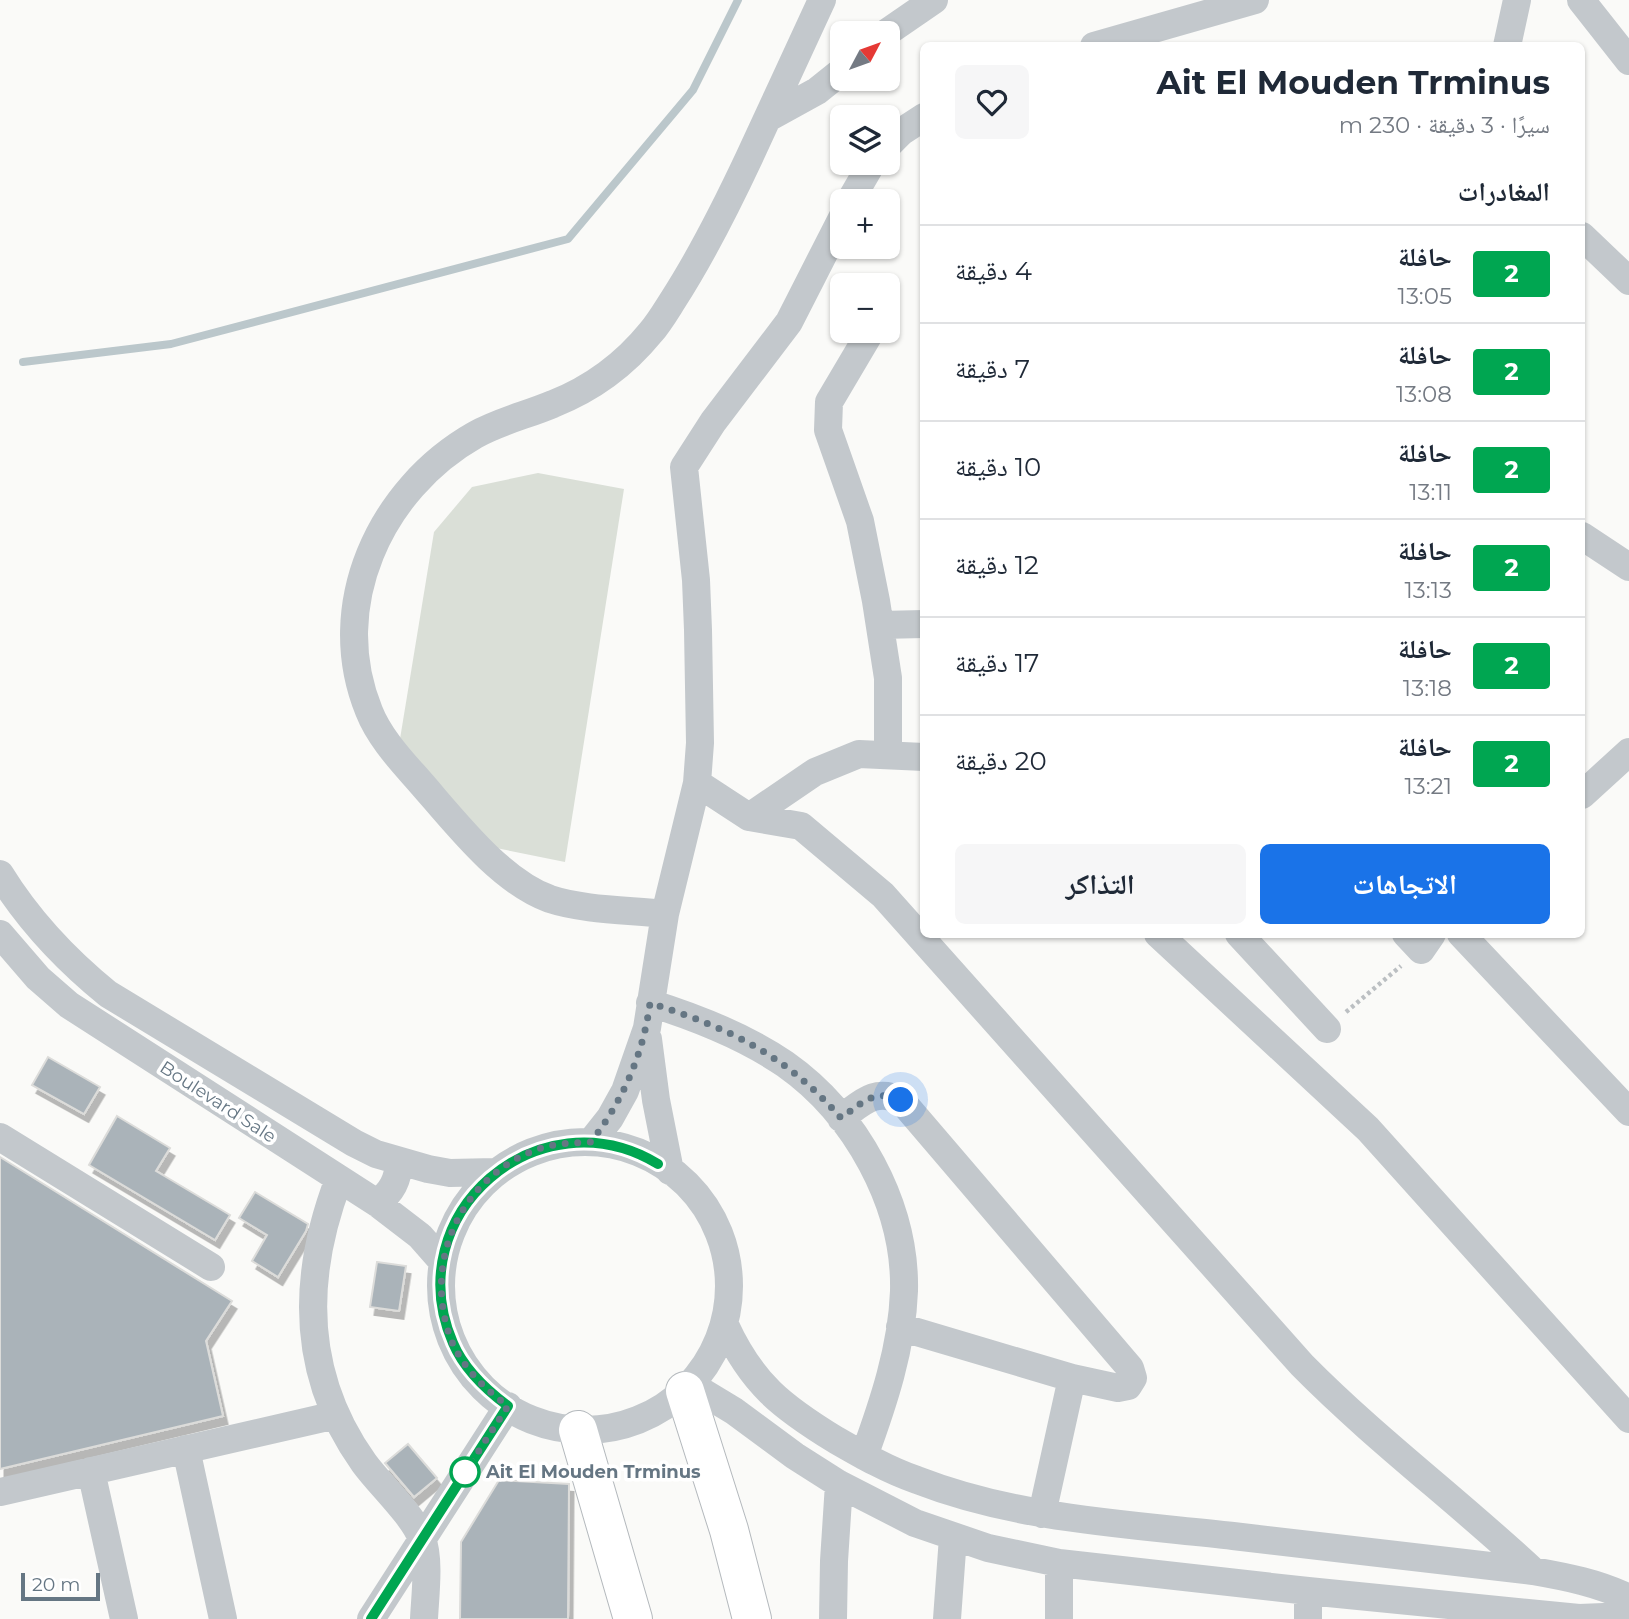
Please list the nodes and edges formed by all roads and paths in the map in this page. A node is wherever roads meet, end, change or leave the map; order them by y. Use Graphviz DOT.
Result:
graph roads {
  1 [pos="822,0"];
  2 [pos="934,0"];
  3 [pos="1255,0"];
  4 [pos="1517,0"];
  5 [pos="1581,0"];
  6 [pos="900,23"];
  7 [pos="1108,42"];
  8 [pos="1508,42"];
  9 [pos="1629,61"];
  10 [pos="830,81"];
  11 [pos="768,118"];
  12 [pos="920,120"];
  13 [pos="900,133"];
  14 [pos="1585,239"];
  15 [pos="830,242"];
  16 [pos="1629,281"];
  17 [pos="864,343"];
  18 [pos="1585,538"];
  19 [pos="1629,567"];
  20 [pos="920,624"];
  21 [pos="880,625"];
  22 [pos="888,755"];
  23 [pos="920,757"];
  24 [pos="1627,758"];
  25 [pos="697,783"];
  26 [pos="1585,793"];
  27 [pos="749,817"];
  28 [pos="0,874"];
  29 [pos="665,914"];
  30 [pos="0,934"];
  31 [pos="920,937"];
  32 [pos="921,938"];
  33 [pos="1162,938"];
  34 [pos="1243,938"];
  35 [pos="1465,938"];
  36 [pos="1420,940"];
  37 [pos="649,1015"];
  38 [pos="1327,1029"];
  39 [pos="1629,1112"];
  40 [pos="841,1118"];
  41 [pos="0,1137"];
  42 [pos="591,1142"];
  43 [pos="399,1162"];
  44 [pos="670,1171"];
  45 [pos="495,1172"];
  46 [pos="339,1179"];
  47 [pos="377,1203"];
  48 [pos="442,1261"];
  49 [pos="211,1267"];
  50 [pos="724,1325"];
  51 [pos="900,1327"];
  52 [pos="1072,1378"];
  53 [pos="688,1388"];
  54 [pos="508,1406"];
  55 [pos="336,1415"];
  56 [pos="1629,1419"];
  57 [pos="578,1430"];
  58 [pos="186,1449"];
  59 [pos="864,1456"];
  60 [pos="91,1471"];
  61 [pos="839,1484"];
  62 [pos="0,1492"];
  63 [pos="1042,1514"];
  64 [pos="953,1538"];
  65 [pos="422,1539"];
  66 [pos="1059,1563"];
  67 [pos="1533,1571"];
  68 [pos="1575,1578"];
  69 [pos="1308,1591"];
  70 [pos="1629,1598"];
  71 [pos="1435,1611"];
  72 [pos="1629,1616"];
  73 [pos="1579,1618"];
  74 [pos="124,1619"];
  75 [pos="223,1619"];
  76 [pos="371,1619"];
  77 [pos="424,1619"];
  78 [pos="632,1619"];
  79 [pos="752,1619"];
  80 [pos="833,1619"];
  81 [pos="947,1619"];
  82 [pos="1059,1619"];
  83 [pos="1308,1619"];
  1 -- 11 [label="street"];
  2 -- 6 [label="street"];
  3 -- 7 [label="street"];
  4 -- 8 [label="street"];
  5 -- 9 [label="street"];
  10 -- 11 [label="street"];
  11 -- 29 [label="street"];
  12 -- 13 [label="street"];
  14 -- 16 [label="street"];
  15 -- 25 [label="street"];
  17 -- 21 [label="street"];
  18 -- 19 [label="street"];
  20 -- 21 [label="street"];
  21 -- 22 [label="street"];
  22 -- 23 [label="street"];
  22 -- 27 [label="street"];
  24 -- 26 [label="street"];
  25 -- 27 [label="street"];
  25 -- 29 [label="street"];
  27 -- 31 [label="street"];
  28 -- 43 [label="street"];
  29 -- 37 [label="street"];
  30 -- 46 [label="street, Boulevard Sale"];
  32 -- 67 [label="street"];
  33 -- 56 [label="street"];
  34 -- 38 [label="street"];
  35 -- 39 [label="street"];
  36 -- 38 [label="path"];
  37 -- 40 [label="street"];
  37 -- 42 [label="street"];
  37 -- 44 [label="street"];
  40 -- 51 [label="street"];
  40 -- 52 [label="street"];
  41 -- 49 [label="street"];
  42 -- 44 [label="street"];
  42 -- 45 [label="street"];
  43 -- 45 [label="street"];
  43 -- 47 [label="street"];
  44 -- 50 [label="street"];
  45 -- 48 [label="street"];
  46 -- 47 [label="street, Boulevard Sale"];
  46 -- 55 [label="street"];
  47 -- 48 [label="street, Boulevard Sale"];
  48 -- 54 [label="street"];
  50 -- 53 [label="street"];
  50 -- 59 [label="street"];
  51 -- 52 [label="street"];
  51 -- 59 [label="street"];
  52 -- 63 [label="street"];
  53 -- 57 [label="street"];
  53 -- 61 [label="street"];
  53 -- 79 [label="highway"];
  54 -- 57 [label="street"];
  54 -- 65 [label="street"];
  55 -- 58 [label="street"];
  55 -- 65 [label="street"];
  57 -- 78 [label="highway"];
  58 -- 60 [label="street"];
  58 -- 75 [label="street"];
  59 -- 63 [label="street"];
  60 -- 62 [label="street"];
  60 -- 74 [label="street"];
  61 -- 64 [label="street"];
  61 -- 80 [label="street"];
  63 -- 67 [label="street"];
  64 -- 66 [label="street"];
  64 -- 81 [label="street"];
  65 -- 76 [label="street"];
  65 -- 77 [label="street"];
  66 -- 69 [label="street"];
  66 -- 82 [label="street"];
  67 -- 68 [label="street"];
  68 -- 70 [label="street"];
  68 -- 73 [label="street"];
  69 -- 71 [label="street"];
  69 -- 83 [label="street"];
  71 -- 73 [label="street"];
  72 -- 73 [label="street"];
}
